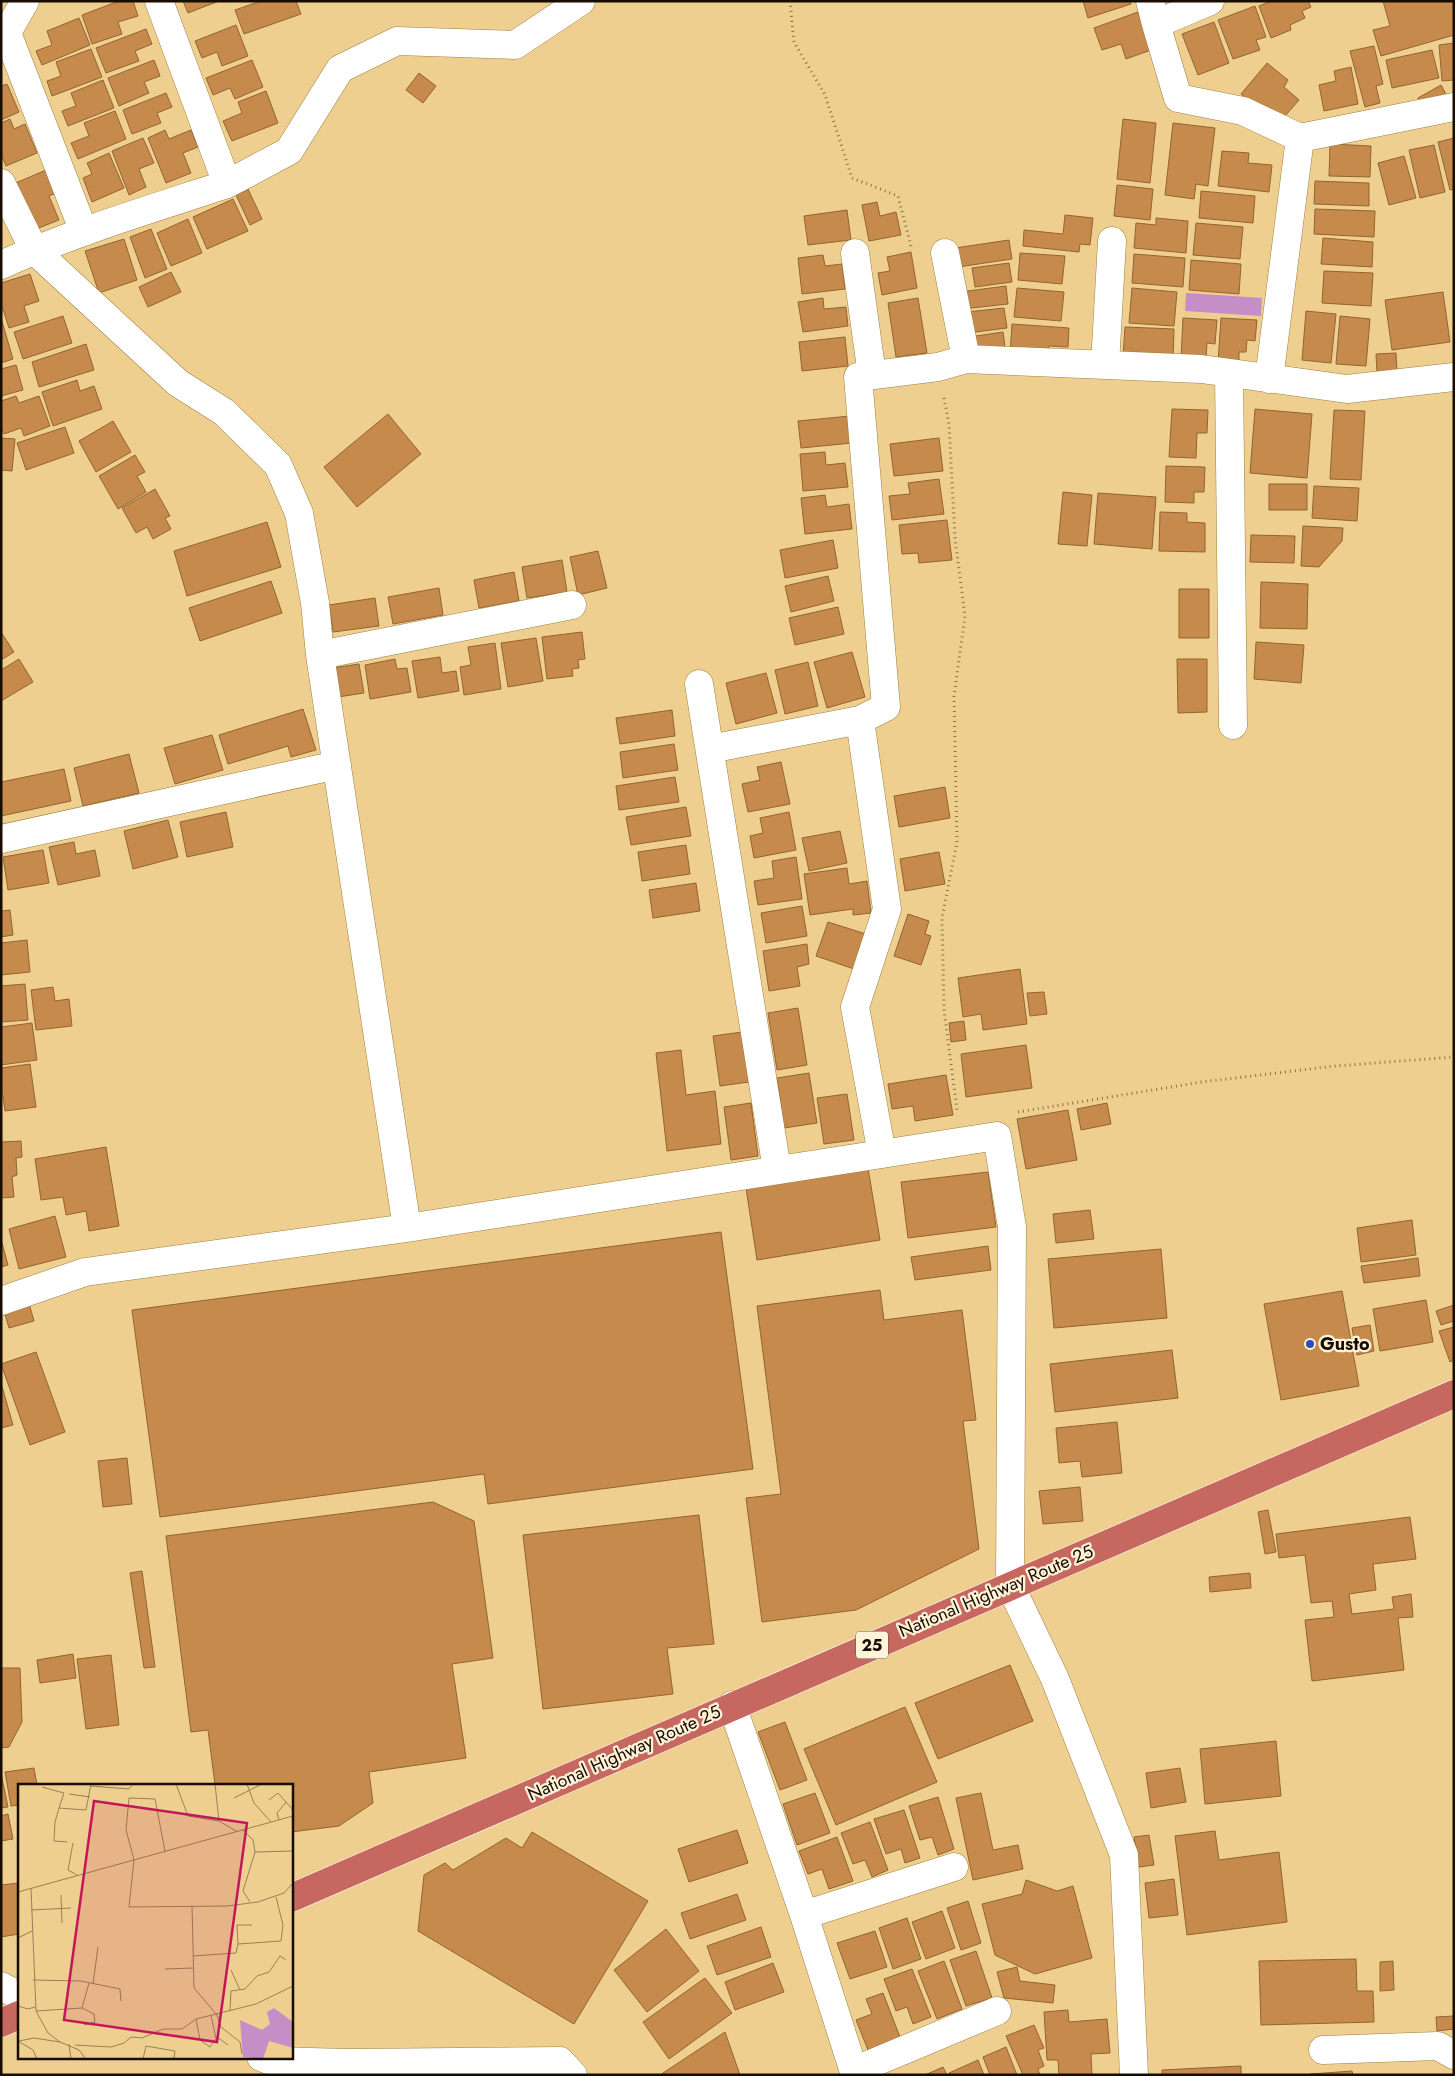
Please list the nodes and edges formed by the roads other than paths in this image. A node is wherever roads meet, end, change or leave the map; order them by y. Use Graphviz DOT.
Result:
graph roads {
  1 [pos="25,1"];
  2 [pos="159,1"];
  3 [pos="581,1"];
  4 [pos="1210,1"];
  5 [pos="1153,12"];
  6 [pos="4,38"];
  7 [pos="1454,107"];
  8 [pos="1300,138"];
  9 [pos="1,183"];
  10 [pos="227,184"];
  11 [pos="84,232"];
  12 [pos="1112,241"];
  13 [pos="34,250"];
  14 [pos="855,253"];
  15 [pos="945,253"];
  16 [pos="1,265"];
  17 [pos="966,359"];
  18 [pos="1105,365"];
  19 [pos="1229,373"];
  20 [pos="872,375"];
  21 [pos="1454,377"];
  22 [pos="1269,379"];
  23 [pos="572,605"];
  24 [pos="320,655"];
  25 [pos="699,684"];
  26 [pos="860,720"];
  27 [pos="1233,725"];
  28 [pos="710,749"];
  29 [pos="337,765"];
  30 [pos="1,839"];
  31 [pos="882,1154"];
  32 [pos="777,1170"];
  33 [pos="407,1228"];
  34 [pos="1,1301"];
  35 [pos="1454,1394"];
  36 [pos="1010,1585"];
  37 [pos="732,1706"];
  38 [pos="954,1867"];
  39 [pos="292,1898"];
  40 [pos="804,1915"];
  41 [pos="1,1986"];
  42 [pos="18,1995"];
  43 [pos="997,2011"];
  44 [pos="18,2015"];
  45 [pos="1,2022"];
  46 [pos="1323,2050"];
  47 [pos="1454,2054"];
  48 [pos="269,2064"];
  49 [pos="854,2073"];
  50 [pos="573,2075"];
  51 [pos="1134,2075"];
  1 -- 6 [label="street"];
  2 -- 10 [label="street"];
  3 -- 10 [label="street"];
  4 -- 5 [label="street"];
  5 -- 8 [label="street"];
  6 -- 11 [label="street"];
  7 -- 8 [label="street"];
  8 -- 22 [label="street"];
  9 -- 13 [label="street"];
  10 -- 11 [label="street"];
  11 -- 13 [label="street"];
  12 -- 18 [label="street"];
  13 -- 16 [label="street"];
  13 -- 24 [label="street"];
  14 -- 20 [label="street"];
  15 -- 17 [label="street"];
  17 -- 18 [label="street"];
  17 -- 20 [label="street"];
  18 -- 19 [label="street"];
  19 -- 22 [label="street"];
  19 -- 27 [label="street"];
  20 -- 26 [label="street"];
  21 -- 22 [label="street"];
  23 -- 24 [label="street"];
  24 -- 29 [label="street"];
  25 -- 28 [label="street"];
  26 -- 28 [label="street"];
  26 -- 31 [label="street"];
  28 -- 32 [label="street"];
  29 -- 30 [label="street"];
  29 -- 33 [label="street"];
  31 -- 32 [label="street"];
  31 -- 36 [label="street"];
  32 -- 33 [label="street"];
  33 -- 34 [label="street"];
  35 -- 36 [label="highway, National Highway Route 25 / 25"];
  36 -- 37 [label="highway, National Highway Route 25 / 25"];
  36 -- 51 [label="street"];
  37 -- 39 [label="highway, National Highway Route 25 / 25"];
  37 -- 40 [label="street"];
  38 -- 40 [label="street"];
  40 -- 49 [label="street"];
  41 -- 42 [label="street"];
  43 -- 49 [label="street"];
  44 -- 45 [label="highway"];
  46 -- 47 [label="street"];
  48 -- 50 [label="street"];
}
